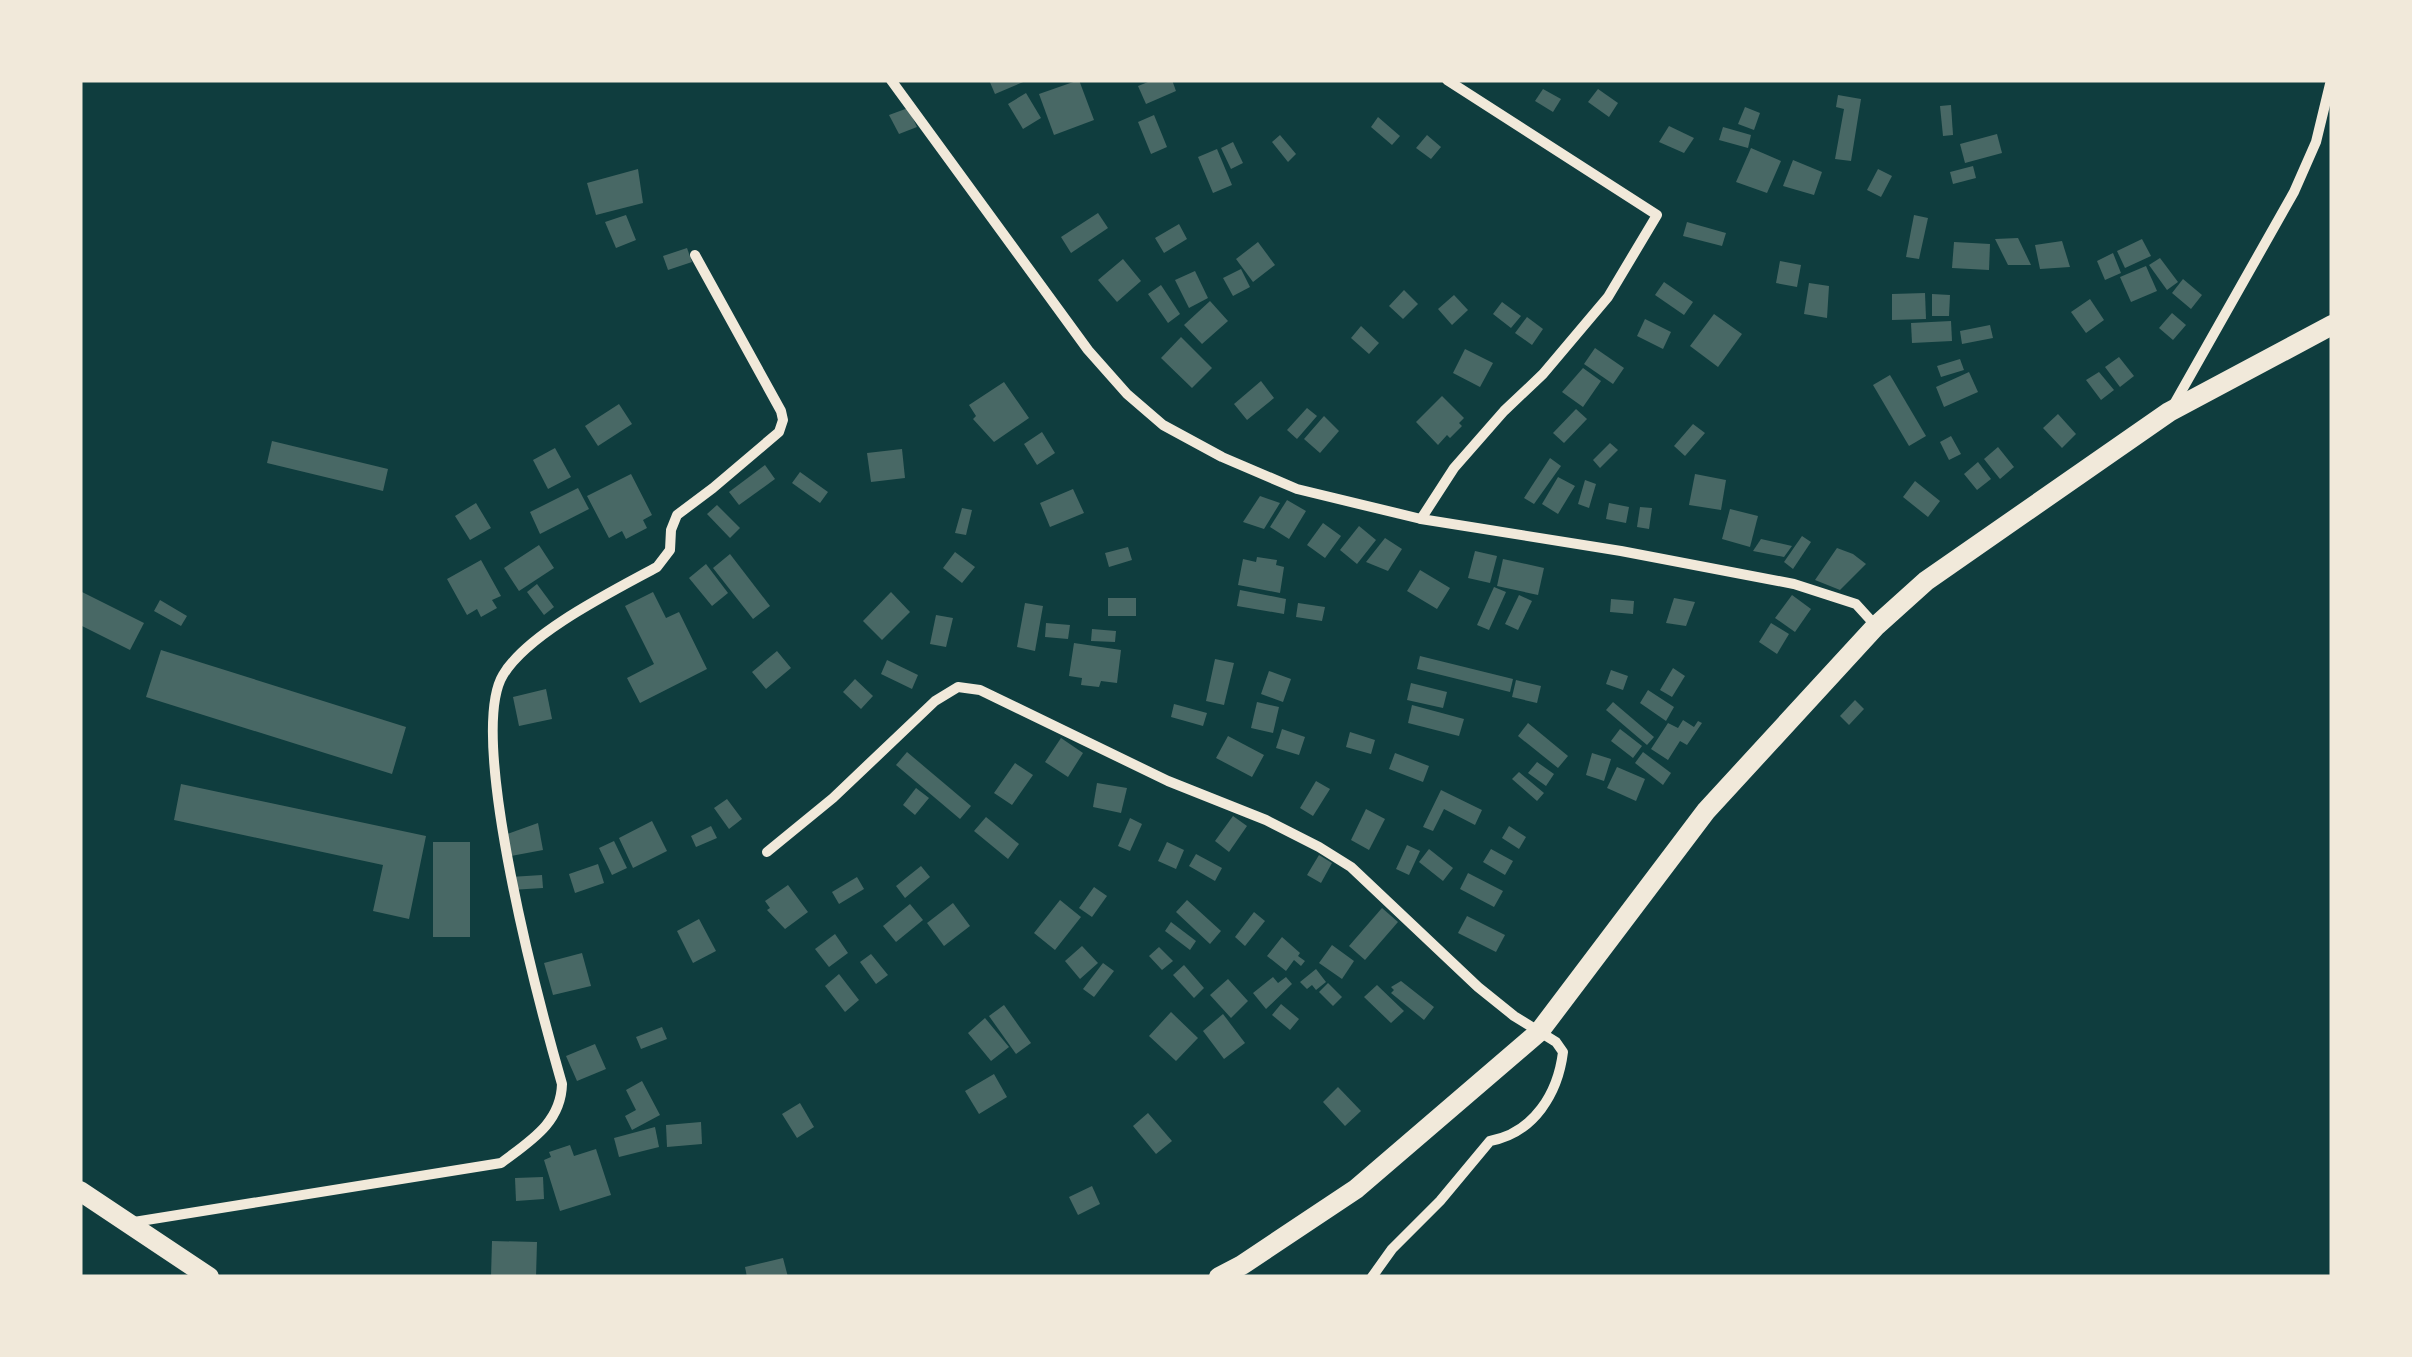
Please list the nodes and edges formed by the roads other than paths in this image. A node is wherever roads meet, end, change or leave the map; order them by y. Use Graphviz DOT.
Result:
graph roads {
  1 [pos="892,80"];
  2 [pos="1446,80"];
  3 [pos="2331,80"];
  4 [pos="695,254"];
  5 [pos="2332,325"];
  6 [pos="2169,412"];
  7 [pos="1420,518"];
  8 [pos="1876,626"];
  9 [pos="767,852"];
  10 [pos="1539,1032"];
  11 [pos="80,1190"];
  12 [pos="128,1223"];
  13 [pos="209,1277"];
  14 [pos="1218,1277"];
  15 [pos="1372,1277"];
  1 -- 7 [label="street"];
  2 -- 7 [label="street"];
  3 -- 6 [label="street"];
  4 -- 12 [label="street"];
  5 -- 6 [label="main road"];
  6 -- 8 [label="main road"];
  7 -- 8 [label="street"];
  8 -- 10 [label="main road"];
  9 -- 10 [label="street"];
  10 -- 14 [label="main road"];
  10 -- 15 [label="street"];
  11 -- 12 [label="main road"];
  12 -- 13 [label="main road"];
}
